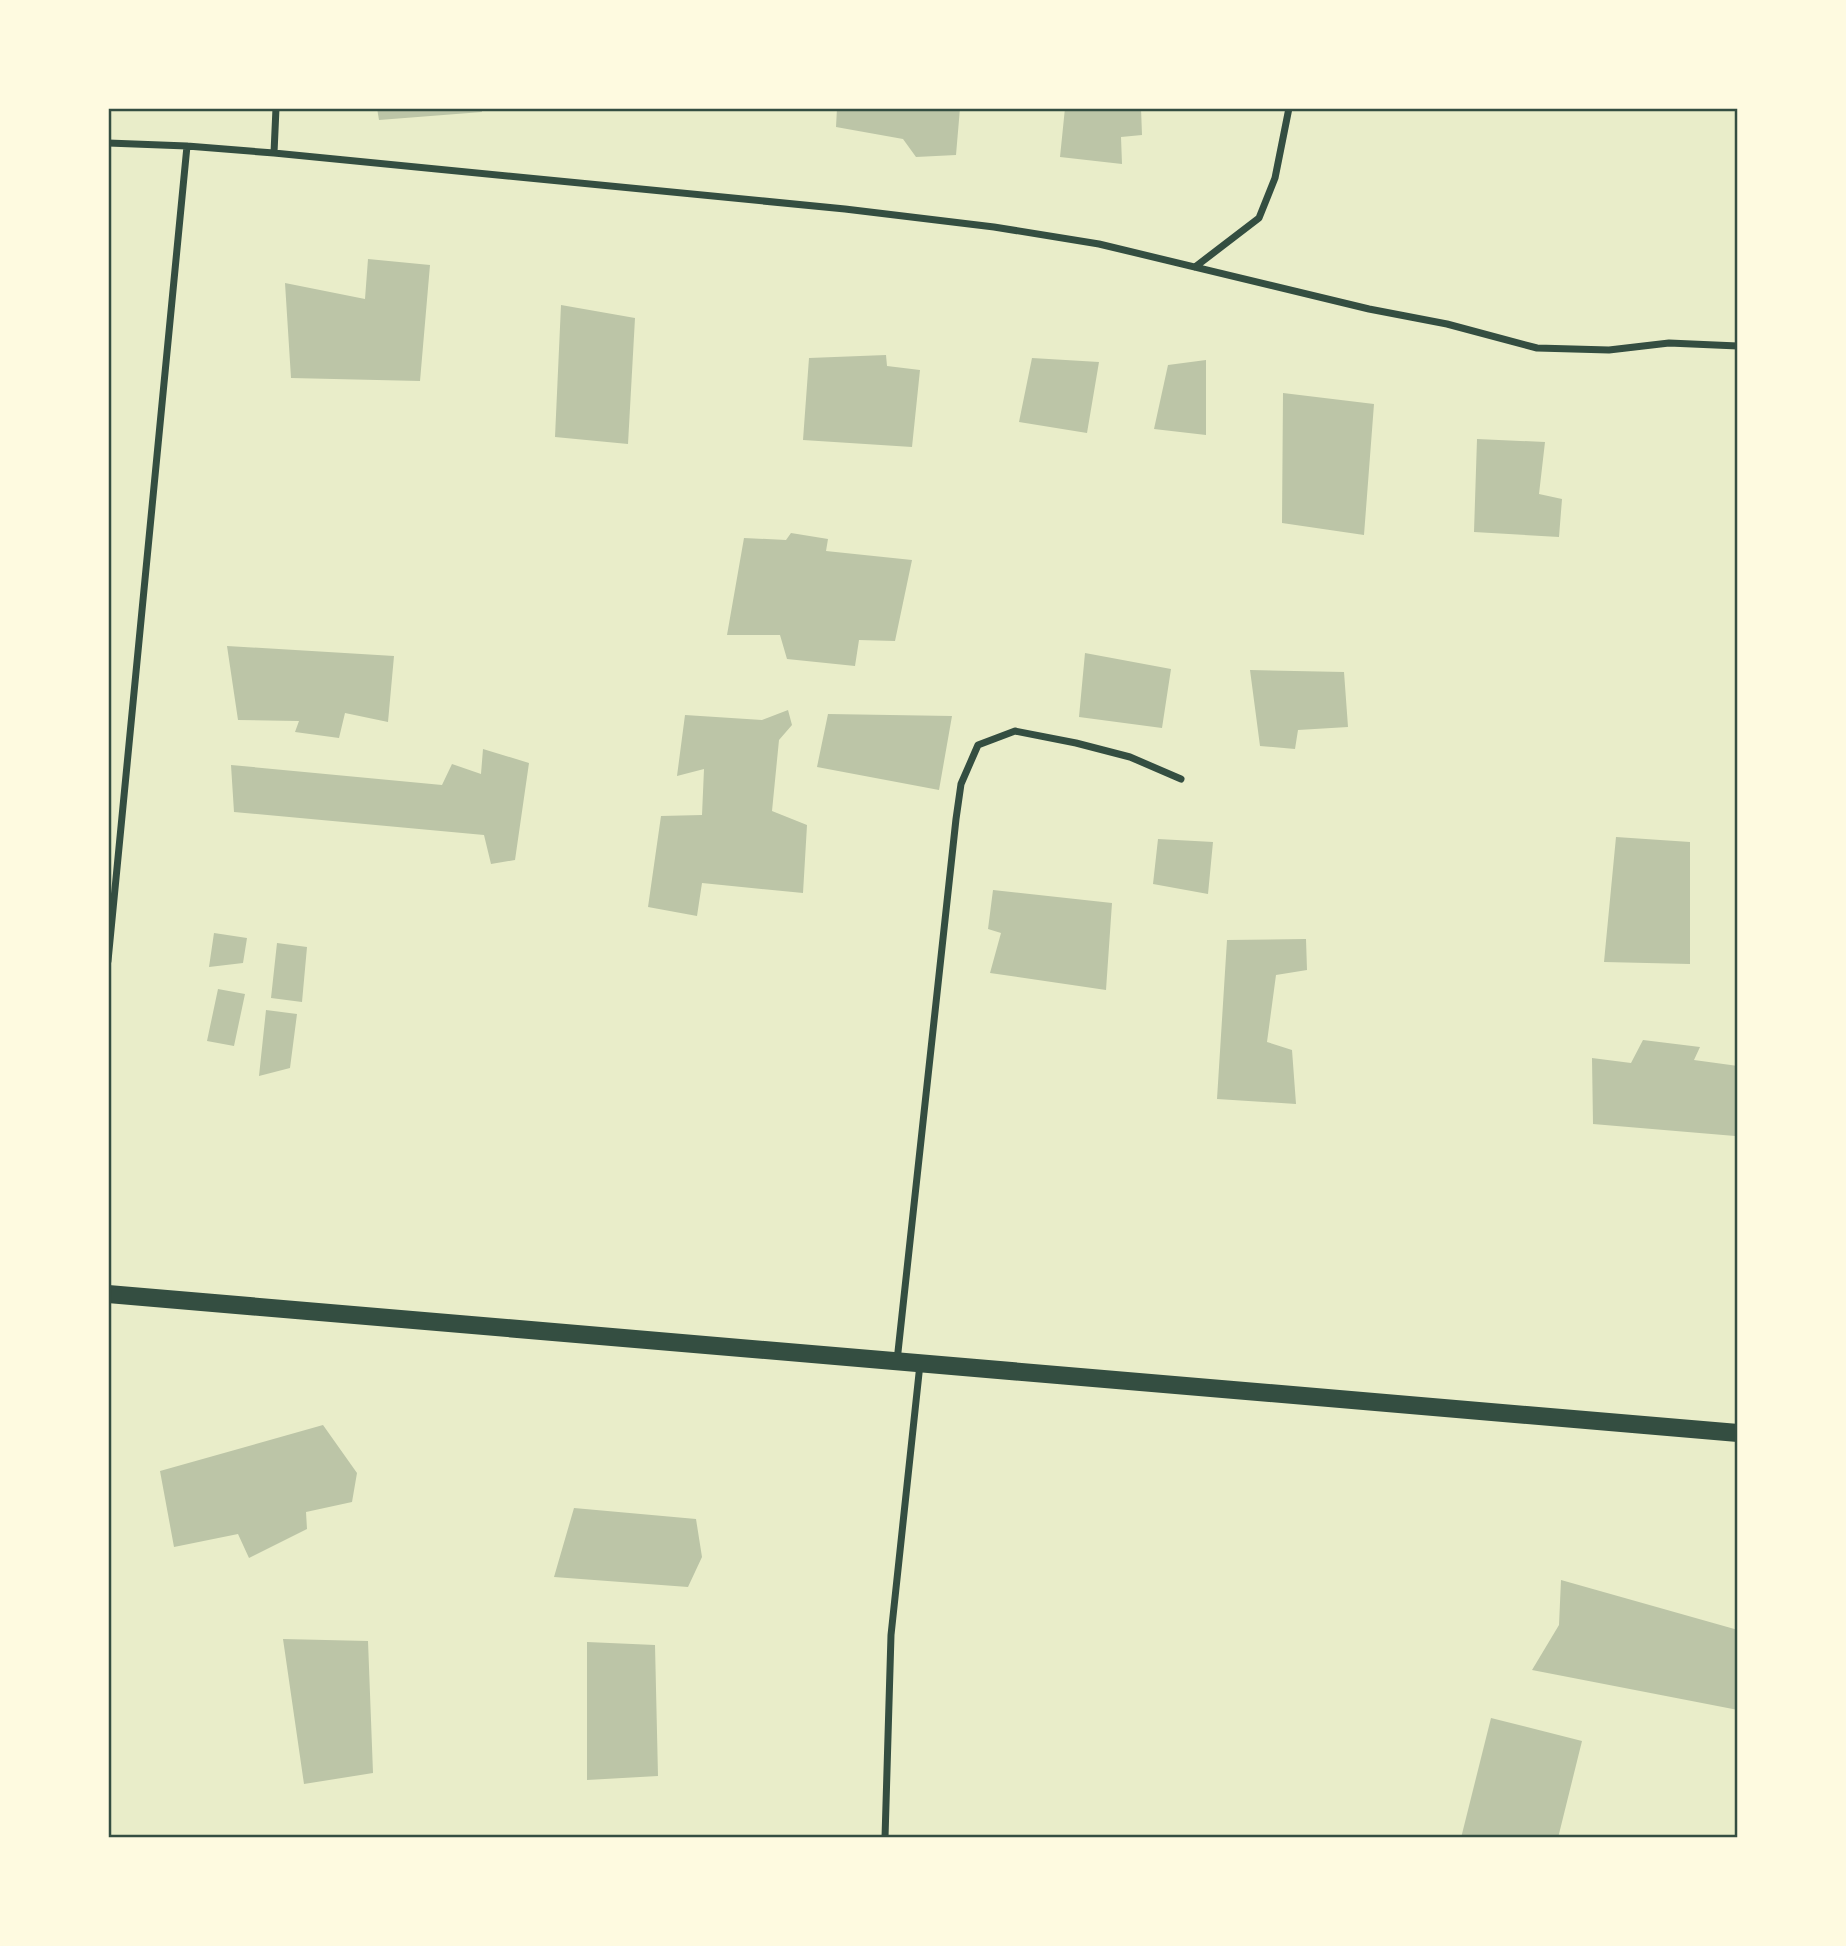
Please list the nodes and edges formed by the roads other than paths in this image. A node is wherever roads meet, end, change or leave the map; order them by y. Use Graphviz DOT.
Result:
graph roads {
  1 [pos="276,108"];
  2 [pos="1289,108"];
  3 [pos="108,143"];
  4 [pos="187,146"];
  5 [pos="274,153"];
  6 [pos="1195,267"];
  7 [pos="1738,345"];
  8 [pos="1181,779"];
  9 [pos="108,961"];
  10 [pos="108,1294"];
  11 [pos="897,1361"];
  12 [pos="920,1363"];
  13 [pos="1738,1433"];
  14 [pos="885,1838"];
  1 -- 5 [label="street"];
  2 -- 6 [label="street"];
  3 -- 4 [label="street"];
  4 -- 5 [label="street"];
  4 -- 9 [label="street"];
  5 -- 6 [label="street"];
  6 -- 7 [label="street"];
  8 -- 11 [label="street"];
  10 -- 11 [label="main road"];
  11 -- 12 [label="main road"];
  12 -- 13 [label="main road"];
  12 -- 14 [label="street"];
}
